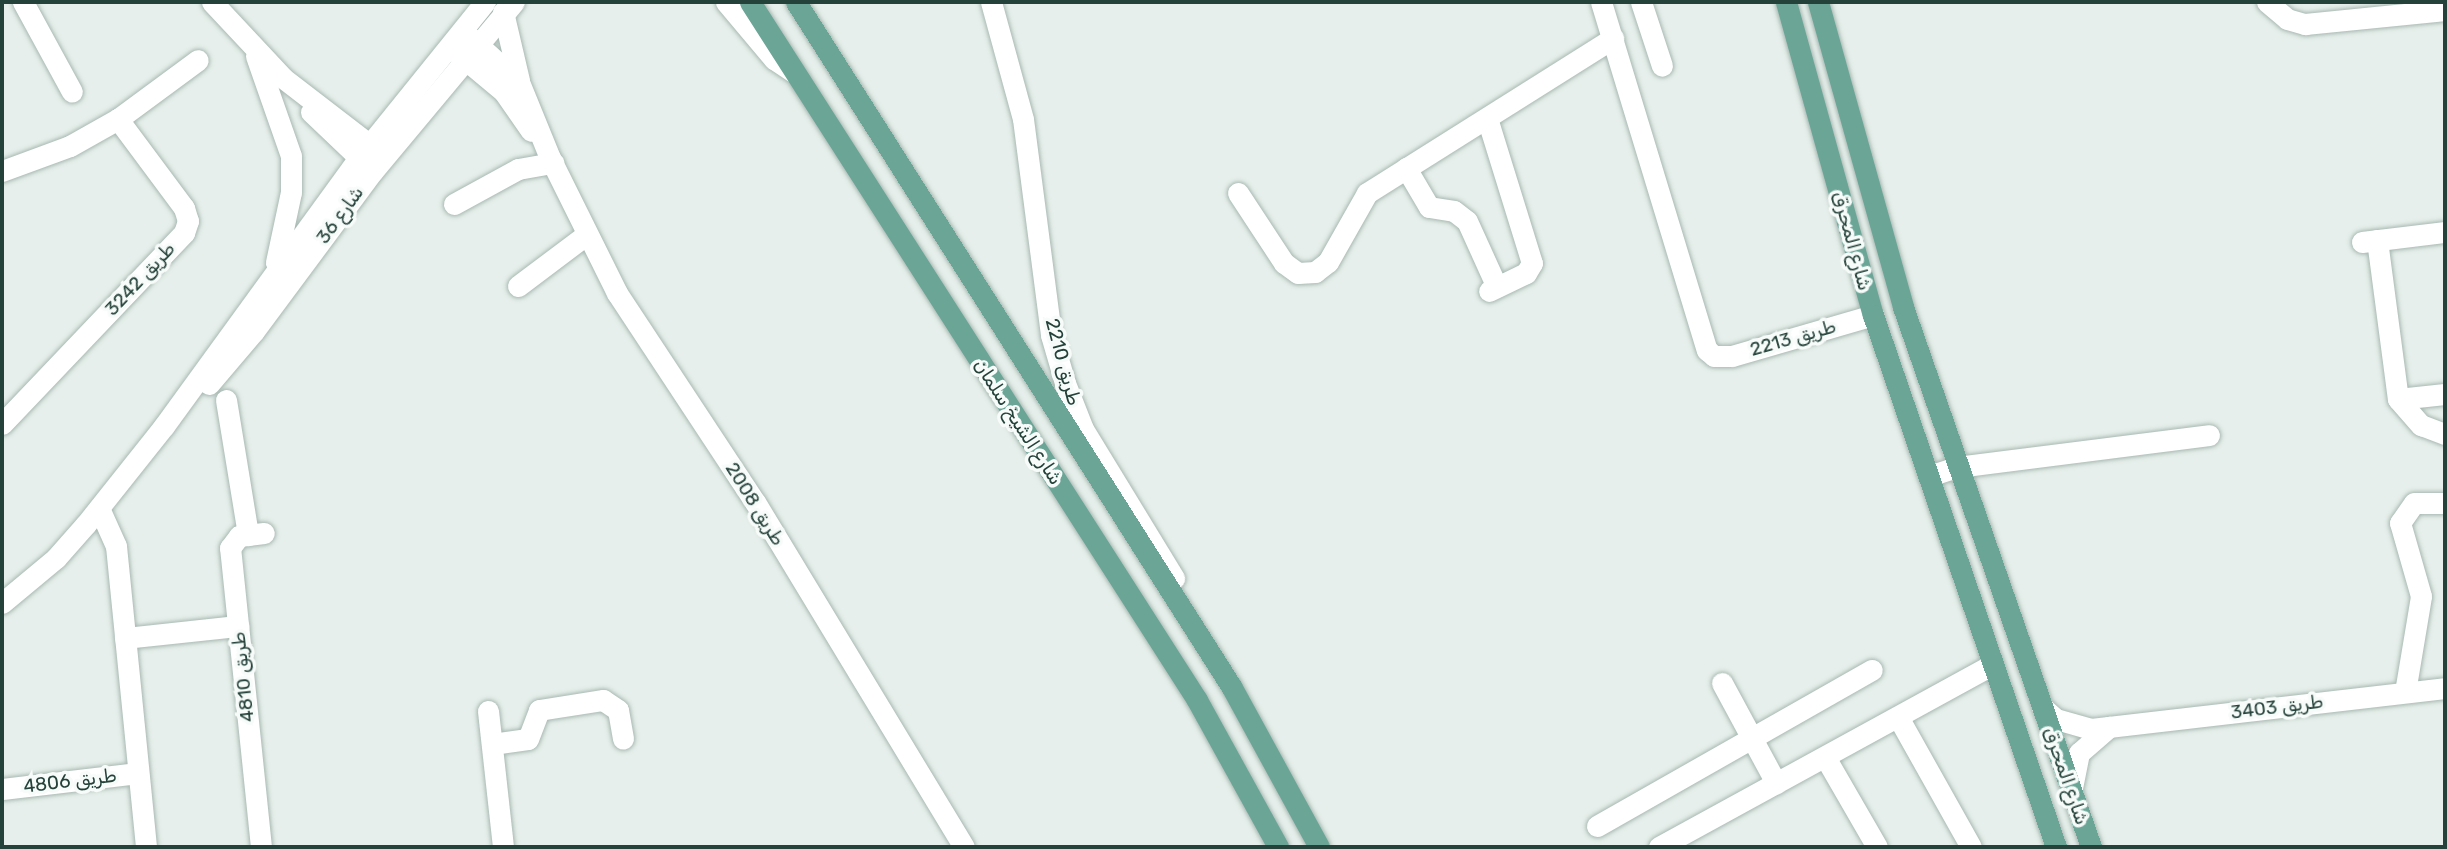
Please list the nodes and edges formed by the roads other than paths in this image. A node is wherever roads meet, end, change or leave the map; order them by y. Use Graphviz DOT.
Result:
graph roads {
  1 [pos="23,2"];
  2 [pos="212,2"];
  3 [pos="726,2"];
  4 [pos="750,2"];
  5 [pos="796,2"];
  6 [pos="991,2"];
  7 [pos="1641,2"];
  8 [pos="1786,2"];
  9 [pos="1818,2"];
  10 [pos="2267,2"];
  11 [pos="501,5"];
  12 [pos="1603,8"];
  13 [pos="2445,10"];
  14 [pos="1613,38"];
  15 [pos="464,45"];
  16 [pos="254,51"];
  17 [pos="198,60"];
  18 [pos="1662,66"];
  19 [pos="793,72"];
  20 [pos="519,82"];
  21 [pos="72,92"];
  22 [pos="1487,118"];
  23 [pos="118,119"];
  24 [pos="371,157"];
  25 [pos="552,161"];
  26 [pos="1406,168"];
  27 [pos="2,171"];
  28 [pos="1238,193"];
  29 [pos="454,204"];
  30 [pos="2445,232"];
  31 [pos="586,235"];
  32 [pos="273,275"];
  33 [pos="518,286"];
  34 [pos="1872,315"];
  35 [pos="2445,394"];
  36 [pos="2398,399"];
  37 [pos="226,400"];
  38 [pos="2,424"];
  39 [pos="164,426"];
  40 [pos="2445,434"];
  41 [pos="2209,435"];
  42 [pos="1957,467"];
  43 [pos="1929,477"];
  44 [pos="2445,503"];
  45 [pos="99,508"];
  46 [pos="2,603"];
  47 [pos="238,625"];
  48 [pos="125,638"];
  49 [pos="1992,665"];
  50 [pos="1872,670"];
  51 [pos="1722,683"];
  52 [pos="2033,683"];
  53 [pos="1231,686"];
  54 [pos="2445,688"];
  55 [pos="2405,692"];
  56 [pos="2042,707"];
  57 [pos="488,711"];
  58 [pos="1898,717"];
  59 [pos="2109,727"];
  60 [pos="1752,738"];
  61 [pos="623,739"];
  62 [pos="492,744"];
  63 [pos="1825,757"];
  64 [pos="138,773"];
  65 [pos="1776,783"];
  66 [pos="2,789"];
  67 [pos="2071,793"];
  68 [pos="1597,826"];
  69 [pos="146,847"];
  70 [pos="261,847"];
  71 [pos="503,847"];
  72 [pos="964,847"];
  73 [pos="1278,847"];
  74 [pos="1319,847"];
  75 [pos="1659,847"];
  76 [pos="1877,847"];
  77 [pos="1971,847"];
  78 [pos="2056,847"];
  79 [pos="2091,847"];
  1 -- 21 [label="street"];
  2 -- 16 [label="street"];
  3 -- 19 [label="street"];
  4 -- 19 [label="main road, شارع الشيخ سلمان"];
  5 -- 53 [label="main road, شارع الشيخ سلمان"];
  6 -- 53 [label="street, طريق 2210"];
  7 -- 12 [label="street"];
  7 -- 18 [label="street"];
  8 -- 34 [label="main road, شارع المحرق"];
  9 -- 42 [label="main road, شارع المحرق"];
  10 -- 13 [label="street"];
  11 -- 15 [label="street, شارع 36"];
  11 -- 20 [label="street"];
  12 -- 14 [label="street"];
  14 -- 22 [label="street"];
  14 -- 34 [label="street, طريق 2213"];
  15 -- 20 [label="street, طريق 2008"];
  15 -- 24 [label="street, شارع 36"];
  15 -- 25 [label="street, طريق 2008"];
  16 -- 24 [label="street"];
  16 -- 32 [label="street"];
  17 -- 23 [label="street"];
  19 -- 73 [label="main road, شارع الشيخ سلمان"];
  20 -- 25 [label="street, طريق 2008"];
  22 -- 26 [label="street"];
  22 -- 26 [label="street"];
  23 -- 27 [label="street"];
  23 -- 38 [label="street, طريق 3242"];
  24 -- 32 [label="street, شارع 36"];
  24 -- 39 [label="street, شارع 36"];
  25 -- 29 [label="street"];
  25 -- 31 [label="street, طريق 2008"];
  26 -- 28 [label="street"];
  30 -- 36 [label="street"];
  31 -- 33 [label="street"];
  31 -- 72 [label="street, طريق 2008"];
  32 -- 39 [label="street, شارع 36"];
  34 -- 43 [label="main road, شارع المحرق"];
  35 -- 36 [label="street"];
  36 -- 40 [label="street"];
  37 -- 47 [label="street, طريق 4810"];
  39 -- 45 [label="street, شارع 36"];
  41 -- 42 [label="street"];
  42 -- 43 [label="street"];
  42 -- 52 [label="main road, شارع المحرق"];
  43 -- 49 [label="main road, شارع المحرق"];
  44 -- 55 [label="street"];
  45 -- 46 [label="street, شارع 36"];
  45 -- 48 [label="street"];
  47 -- 48 [label="street"];
  47 -- 70 [label="street, طريق 4810"];
  48 -- 64 [label="street"];
  49 -- 52 [label="main road"];
  49 -- 58 [label="street"];
  49 -- 78 [label="main road, شارع المحرق"];
  50 -- 60 [label="street"];
  51 -- 60 [label="street"];
  52 -- 56 [label="main road, شارع المحرق"];
  53 -- 74 [label="main road, شارع الشيخ سلمان"];
  54 -- 55 [label="street, طريق 3403"];
  55 -- 59 [label="street, طريق 3403"];
  56 -- 59 [label="street, طريق 3403"];
  56 -- 67 [label="main road, شارع المحرق"];
  57 -- 62 [label="street"];
  58 -- 63 [label="street"];
  58 -- 77 [label="street"];
  59 -- 67 [label="street"];
  60 -- 65 [label="street"];
  60 -- 68 [label="street"];
  61 -- 62 [label="street"];
  62 -- 71 [label="street"];
  63 -- 65 [label="street"];
  63 -- 76 [label="street"];
  64 -- 66 [label="street, طريق 4806"];
  64 -- 69 [label="street"];
  65 -- 75 [label="street"];
  67 -- 79 [label="main road, شارع المحرق"];
}
